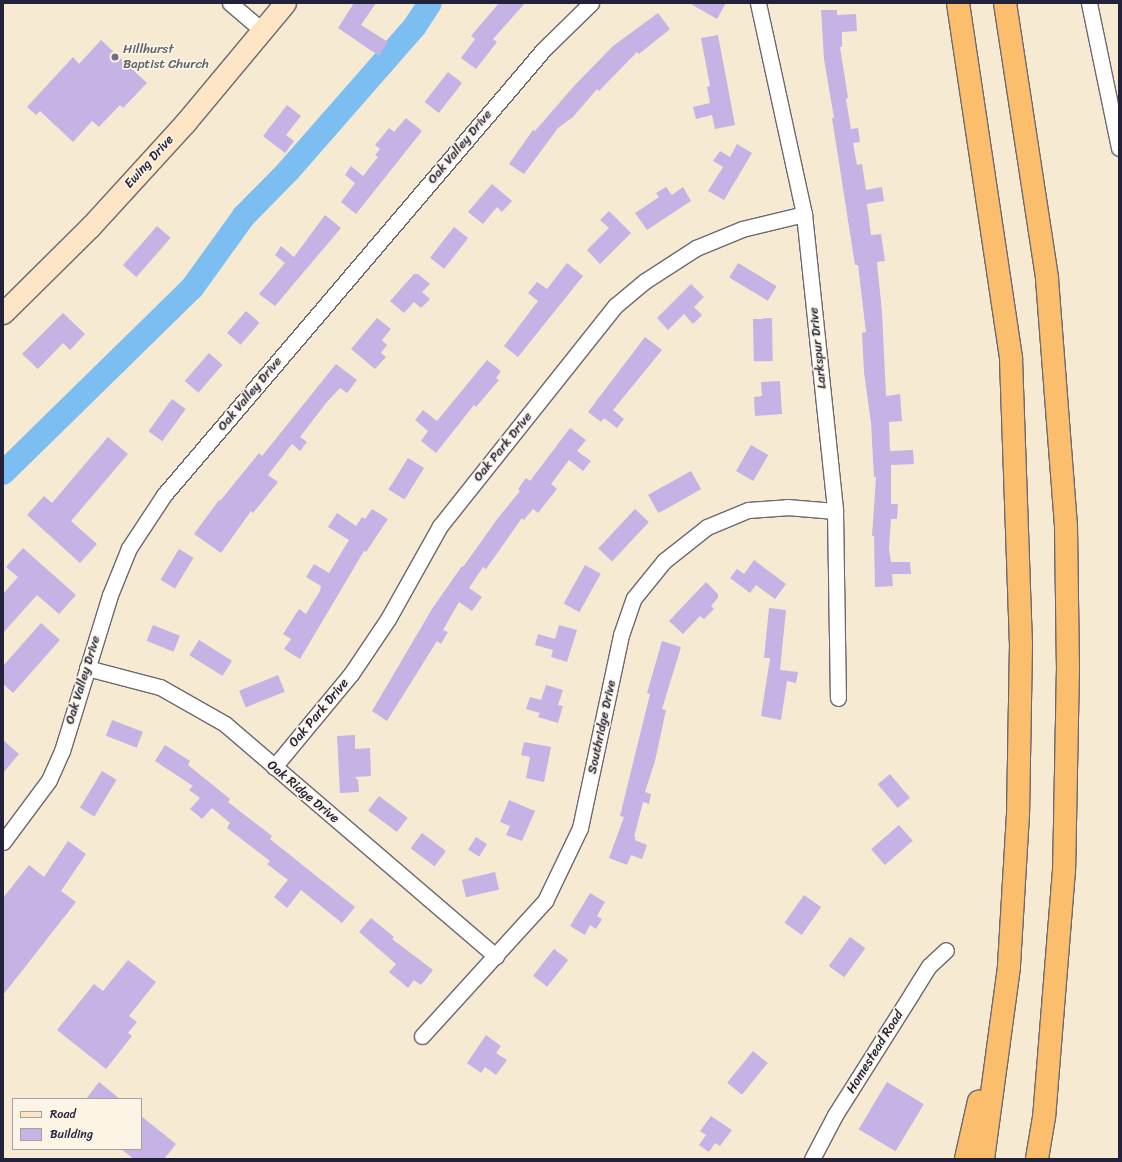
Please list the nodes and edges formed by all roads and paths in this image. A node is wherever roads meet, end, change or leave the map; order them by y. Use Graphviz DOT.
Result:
graph roads {
  1 [pos="230,3"];
  2 [pos="285,3"];
  3 [pos="591,3"];
  4 [pos="758,3"];
  5 [pos="958,3"];
  6 [pos="1005,3"];
  7 [pos="1089,3"];
  8 [pos="263,31"];
  9 [pos="1119,148"];
  10 [pos="804,214"];
  11 [pos="3,313"];
  12 [pos="835,511"];
  13 [pos="87,668"];
  14 [pos="838,698"];
  15 [pos="274,767"];
  16 [pos="3,842"];
  17 [pos="946,950"];
  18 [pos="496,956"];
  19 [pos="1009,967"];
  20 [pos="422,1036"];
  21 [pos="812,1159"];
  22 [pos="966,1159"];
  23 [pos="983,1159"];
  24 [pos="1037,1159"];
  1 -- 8 [label="street"];
  2 -- 8 [label="main road, Ewing Drive"];
  3 -- 13 [label="street, Oak Valley Drive"];
  4 -- 10 [label="street, Larkspur Drive"];
  5 -- 19 [label="highway"];
  6 -- 24 [label="highway"];
  7 -- 9 [label="street"];
  8 -- 11 [label="main road, Ewing Drive"];
  10 -- 12 [label="street, Larkspur Drive"];
  10 -- 15 [label="street, Oak Park Drive"];
  12 -- 14 [label="street, Larkspur Drive"];
  12 -- 18 [label="street, Southridge Drive"];
  13 -- 15 [label="street, Oak Ridge Drive"];
  13 -- 16 [label="street, Oak Valley Drive"];
  15 -- 18 [label="street, Oak Ridge Drive"];
  17 -- 21 [label="street, Homestead Road"];
  18 -- 20 [label="street, Southridge Drive"];
  19 -- 22 [label="highway"];
  19 -- 23 [label="highway"];
}
